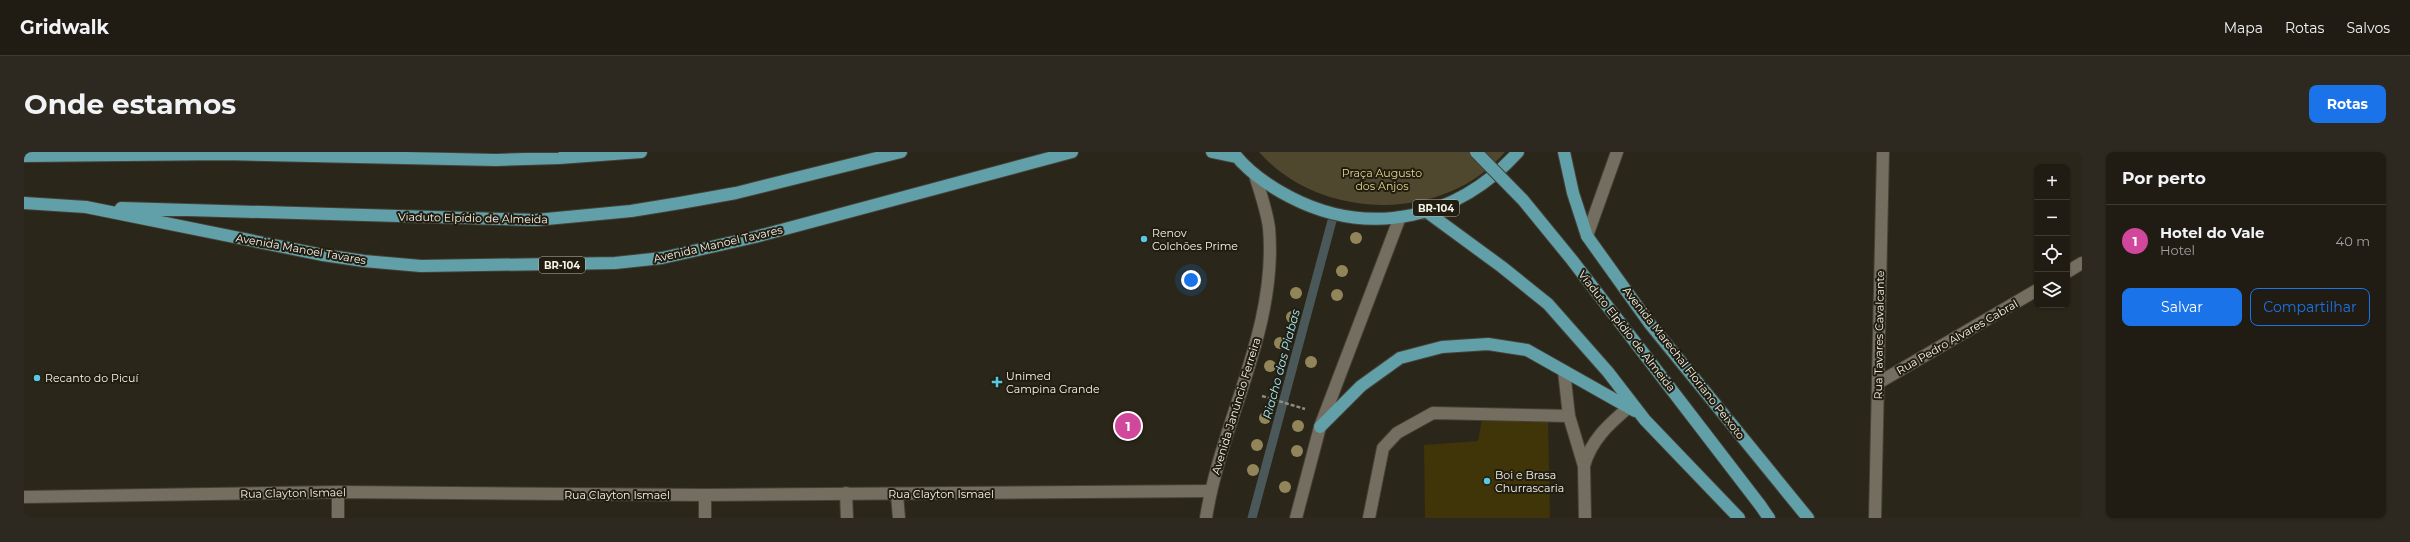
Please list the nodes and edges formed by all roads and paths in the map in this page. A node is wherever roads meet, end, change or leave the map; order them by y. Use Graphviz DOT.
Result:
graph roads {
  1 [pos="901,152"];
  2 [pos="1072,152"];
  3 [pos="1212,152"];
  4 [pos="1476,152"];
  5 [pos="1518,152"];
  6 [pos="1564,152"];
  7 [pos="1618,152"];
  8 [pos="1883,152"];
  9 [pos="223,153"];
  10 [pos="634,153"];
  11 [pos="1235,154"];
  12 [pos="24,156"];
  13 [pos="1256,175"];
  14 [pos="24,203"];
  15 [pos="86,207"];
  16 [pos="1427,212"];
  17 [pos="1400,218"];
  18 [pos="1587,236"];
  19 [pos="2082,263"];
  20 [pos="2070,270"];
  21 [pos="2034,292"];
  22 [pos="1564,371"];
  23 [pos="1878,383"];
  24 [pos="1268,398"];
  25 [pos="1301,408"];
  26 [pos="1630,408"];
  27 [pos="1641,414"];
  28 [pos="1569,416"];
  29 [pos="1320,427"];
  30 [pos="1584,466"];
  31 [pos="1210,491"];
  32 [pos="338,492"];
  33 [pos="846,494"];
  34 [pos="705,495"];
  35 [pos="897,495"];
  36 [pos="24,497"];
  37 [pos="338,518"];
  38 [pos="705,518"];
  39 [pos="847,518"];
  40 [pos="899,518"];
  41 [pos="1206,518"];
  42 [pos="1296,518"];
  43 [pos="1369,518"];
  44 [pos="1585,518"];
  45 [pos="1739,518"];
  46 [pos="1769,518"];
  47 [pos="1808,518"];
  48 [pos="1875,518"];
  1 -- 15 [label="main road, Viaduto Elpídio de Almeida"];
  2 -- 15 [label="main road, Avenida Manoel Tavares / BR-104"];
  3 -- 11 [label="main road, BR-104"];
  4 -- 46 [label="main road, Viaduto Elpídio de Almeida, bridge"];
  5 -- 16 [label="main road, BR-104"];
  6 -- 18 [label="main road, Avenida Marechal Floriano Peixoto"];
  7 -- 18 [label="street"];
  8 -- 23 [label="street, Rua Tavares Cavalcante"];
  9 -- 10 [label="main road"];
  9 -- 12 [label="main road"];
  11 -- 13 [label="main road, BR-104"];
  13 -- 17 [label="main road, BR-104"];
  13 -- 31 [label="street, Avenida Janúncio Ferreira"];
  14 -- 15 [label="main road, Avenida Manoel Tavares / BR-104"];
  16 -- 17 [label="main road, BR-104"];
  16 -- 27 [label="main road"];
  17 -- 29 [label="street"];
  18 -- 47 [label="main road, Avenida Marechal Floriano Peixoto"];
  19 -- 20 [label="street"];
  21 -- 23 [label="street, Rua Pedro Alvares Cabral"];
  22 -- 26 [label="main road"];
  22 -- 28 [label="street"];
  22 -- 29 [label="main road"];
  23 -- 48 [label="street, Rua Tavares Cavalcante"];
  24 -- 25 [label="path"];
  26 -- 27 [label="main road"];
  26 -- 30 [label="street"];
  27 -- 45 [label="main road"];
  28 -- 30 [label="street"];
  28 -- 43 [label="street"];
  29 -- 42 [label="street"];
  30 -- 44 [label="street"];
  31 -- 35 [label="street, Rua Clayton Ismael"];
  31 -- 41 [label="street, Avenida Janúncio Ferreira"];
  32 -- 34 [label="street, Rua Clayton Ismael"];
  32 -- 36 [label="street, Rua Clayton Ismael"];
  32 -- 37 [label="street"];
  33 -- 34 [label="street, Rua Clayton Ismael"];
  33 -- 35 [label="street, Rua Clayton Ismael"];
  33 -- 39 [label="street"];
  34 -- 38 [label="street"];
  35 -- 40 [label="street"];
}
